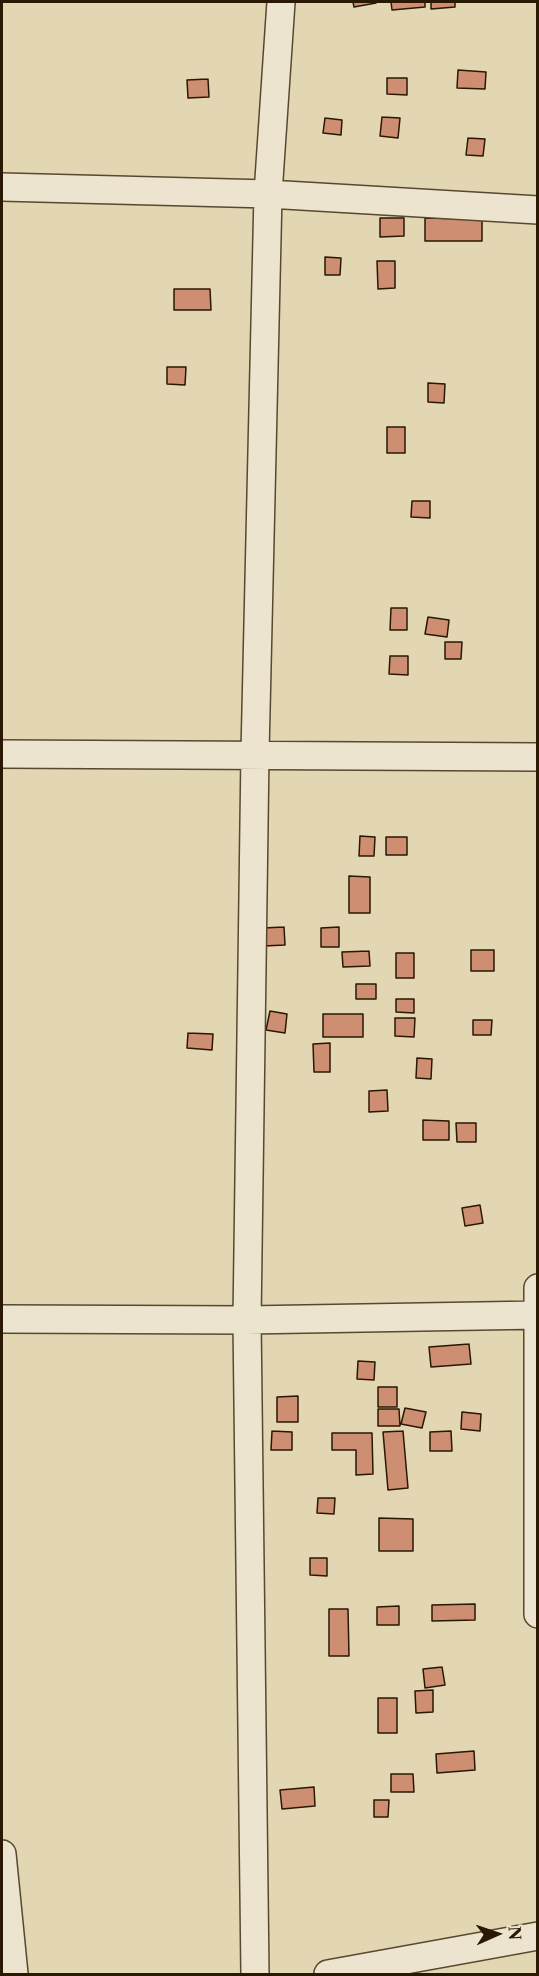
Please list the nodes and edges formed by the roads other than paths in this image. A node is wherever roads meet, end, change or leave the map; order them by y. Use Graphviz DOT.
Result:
graph roads {
  1 [pos="281,2"];
  2 [pos="2,187"];
  3 [pos="267,194"];
  4 [pos="537,210"];
  5 [pos="255,753"];
  6 [pos="2,754"];
  7 [pos="537,757"];
  8 [pos="537,1287"];
  9 [pos="537,1315"];
  10 [pos="2,1319"];
  11 [pos="247,1320"];
  12 [pos="537,1614"];
  13 [pos="2,1854"];
  14 [pos="537,1936"];
  15 [pos="14,1974"];
  16 [pos="255,1974"];
  17 [pos="328,1974"];
  1 -- 3 [label="street"];
  2 -- 3 [label="street"];
  3 -- 4 [label="street"];
  3 -- 5 [label="street"];
  5 -- 6 [label="street"];
  5 -- 7 [label="street"];
  5 -- 11 [label="street"];
  8 -- 9 [label="street"];
  9 -- 11 [label="street"];
  9 -- 12 [label="street"];
  10 -- 11 [label="street"];
  11 -- 16 [label="street"];
  13 -- 15 [label="street"];
  14 -- 17 [label="street"];
}
